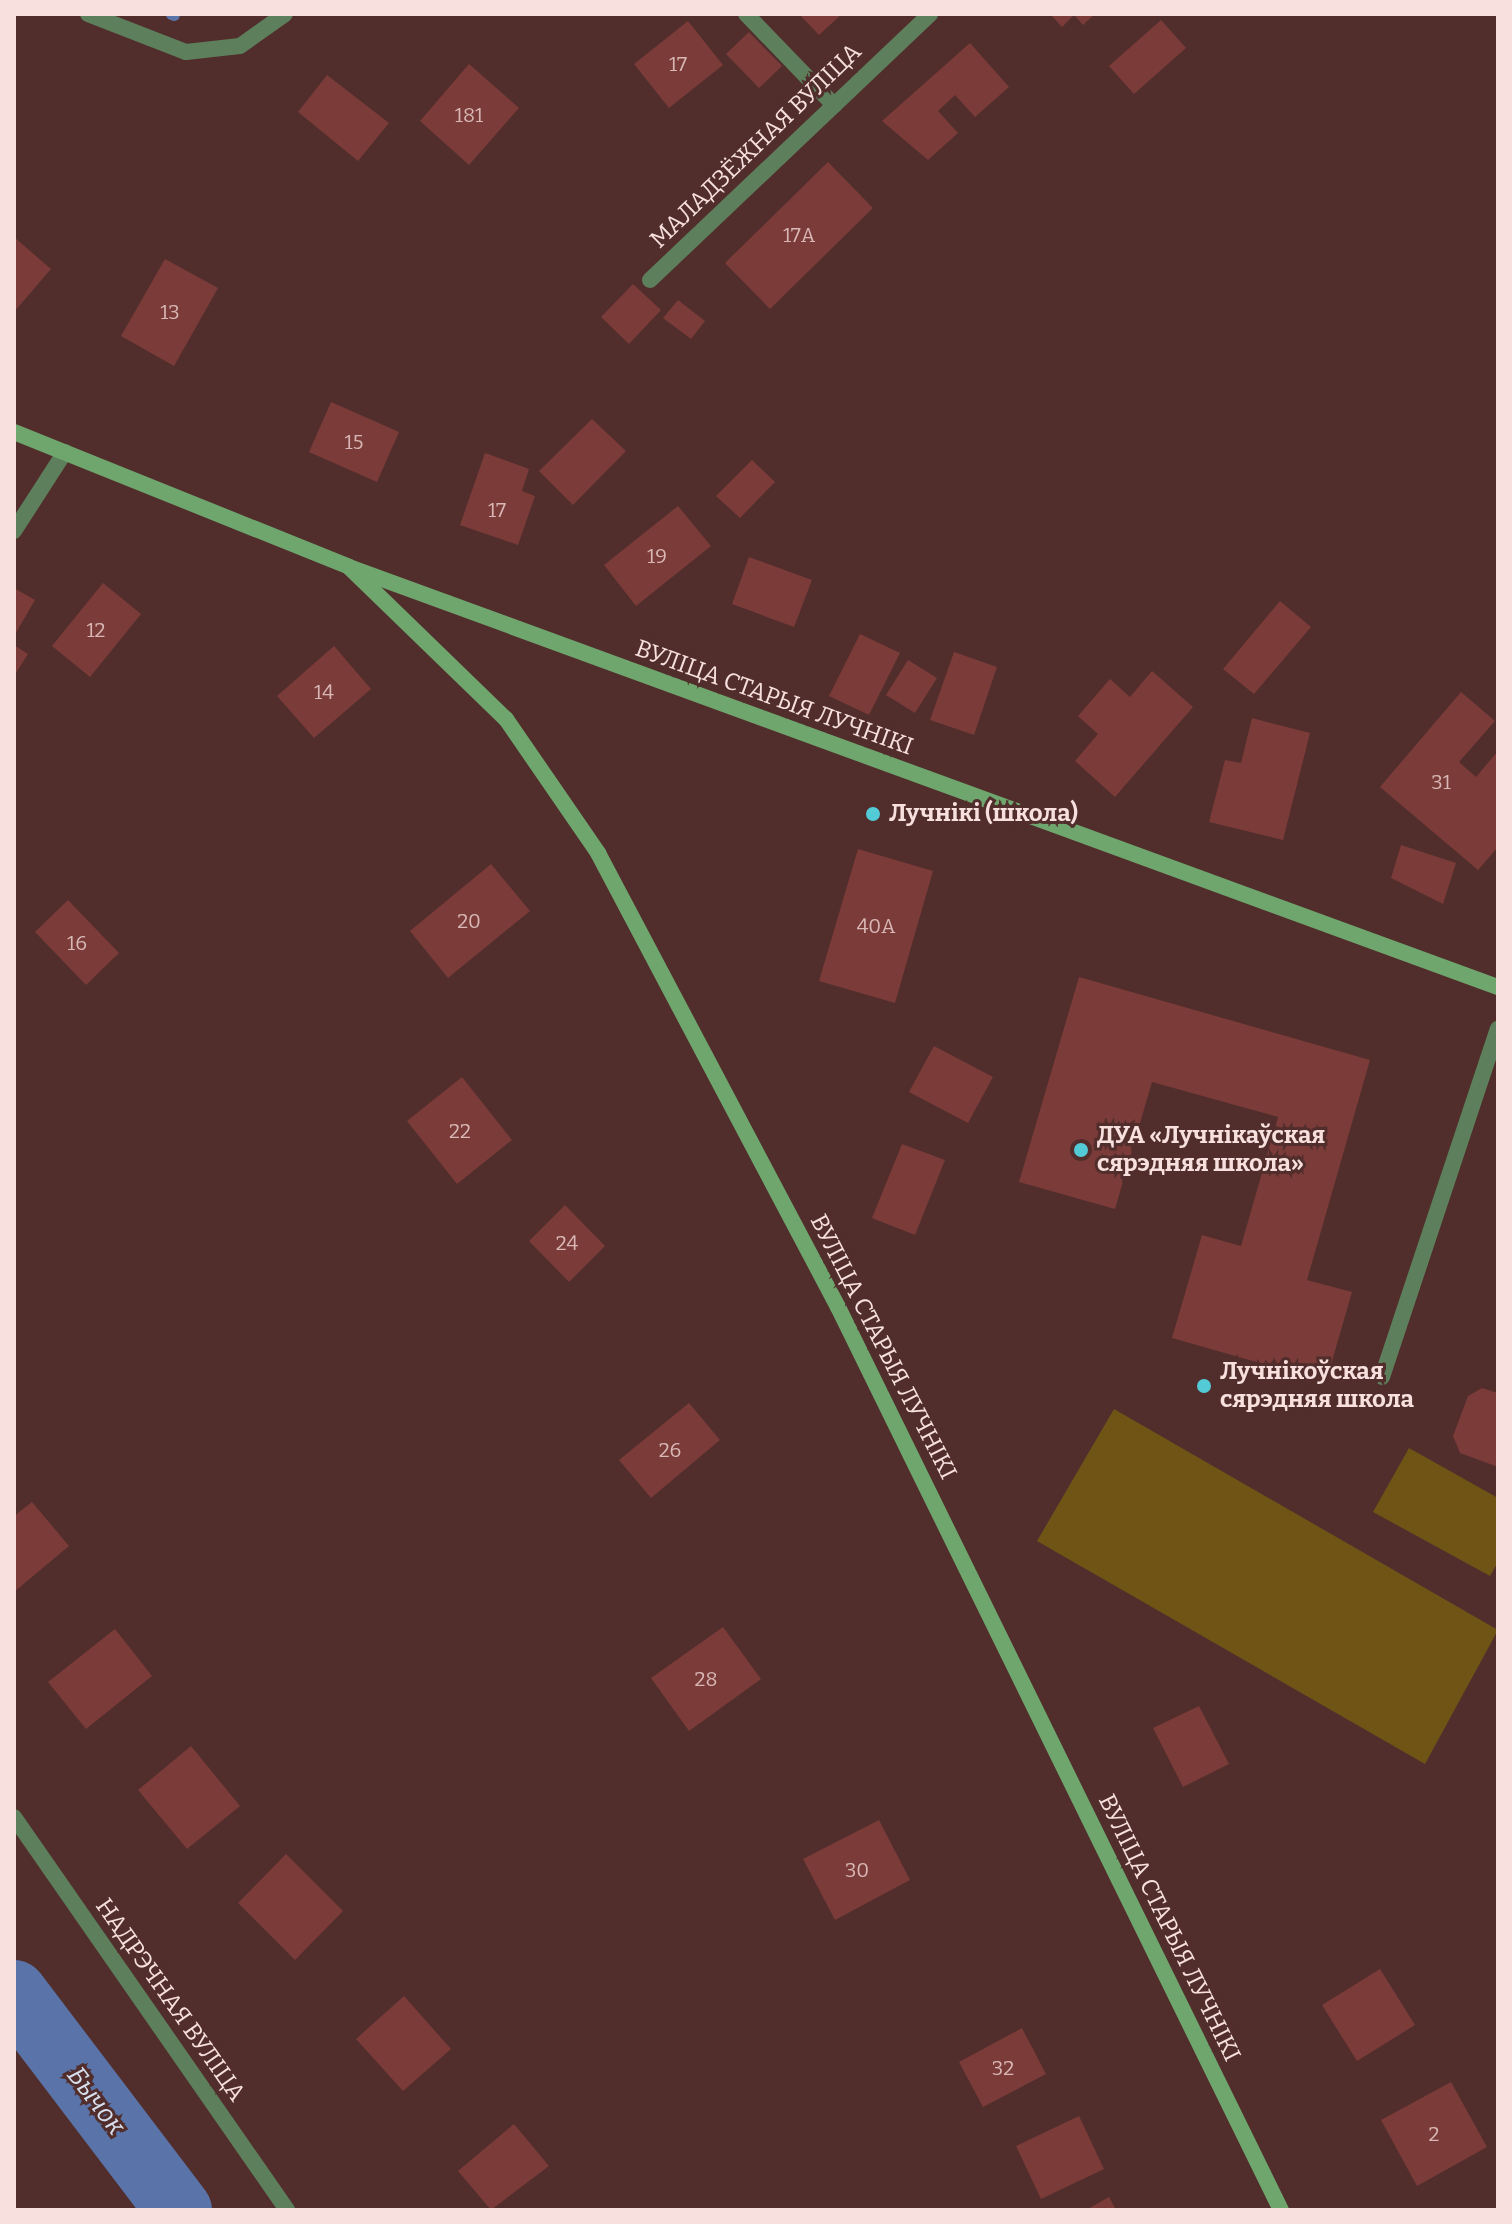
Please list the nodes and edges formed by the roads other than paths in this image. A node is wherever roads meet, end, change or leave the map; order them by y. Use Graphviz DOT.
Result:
graph roads {
  1 [pos="88,14"];
  2 [pos="285,14"];
  3 [pos="746,14"];
  4 [pos="930,14"];
  5 [pos="834,105"];
  6 [pos="650,280"];
  7 [pos="14,432"];
  8 [pos="65,452"];
  9 [pos="14,531"];
  10 [pos="349,567"];
  11 [pos="1498,987"];
  12 [pos="1498,1029"];
  13 [pos="1382,1377"];
  14 [pos="14,1817"];
  15 [pos="287,2210"];
  16 [pos="1281,2210"];
  1 -- 2 [label="street"];
  3 -- 5 [label="street"];
  4 -- 5 [label="street, МАЛАДЗЁЖНАЯ ВУЛІЦА"];
  5 -- 6 [label="street, МАЛАДЗЁЖНАЯ ВУЛІЦА"];
  7 -- 8 [label="main road, ВУЛІЦА СТАРЫЯ ЛУЧНІКІ"];
  8 -- 9 [label="street"];
  8 -- 10 [label="main road, ВУЛІЦА СТАРЫЯ ЛУЧНІКІ"];
  10 -- 11 [label="main road, ВУЛІЦА СТАРЫЯ ЛУЧНІКІ"];
  10 -- 16 [label="main road, ВУЛІЦА СТАРЫЯ ЛУЧНІКІ"];
  12 -- 13 [label="street"];
  14 -- 15 [label="street, НАДРЭЧНАЯ ВУЛІЦА"];
}
